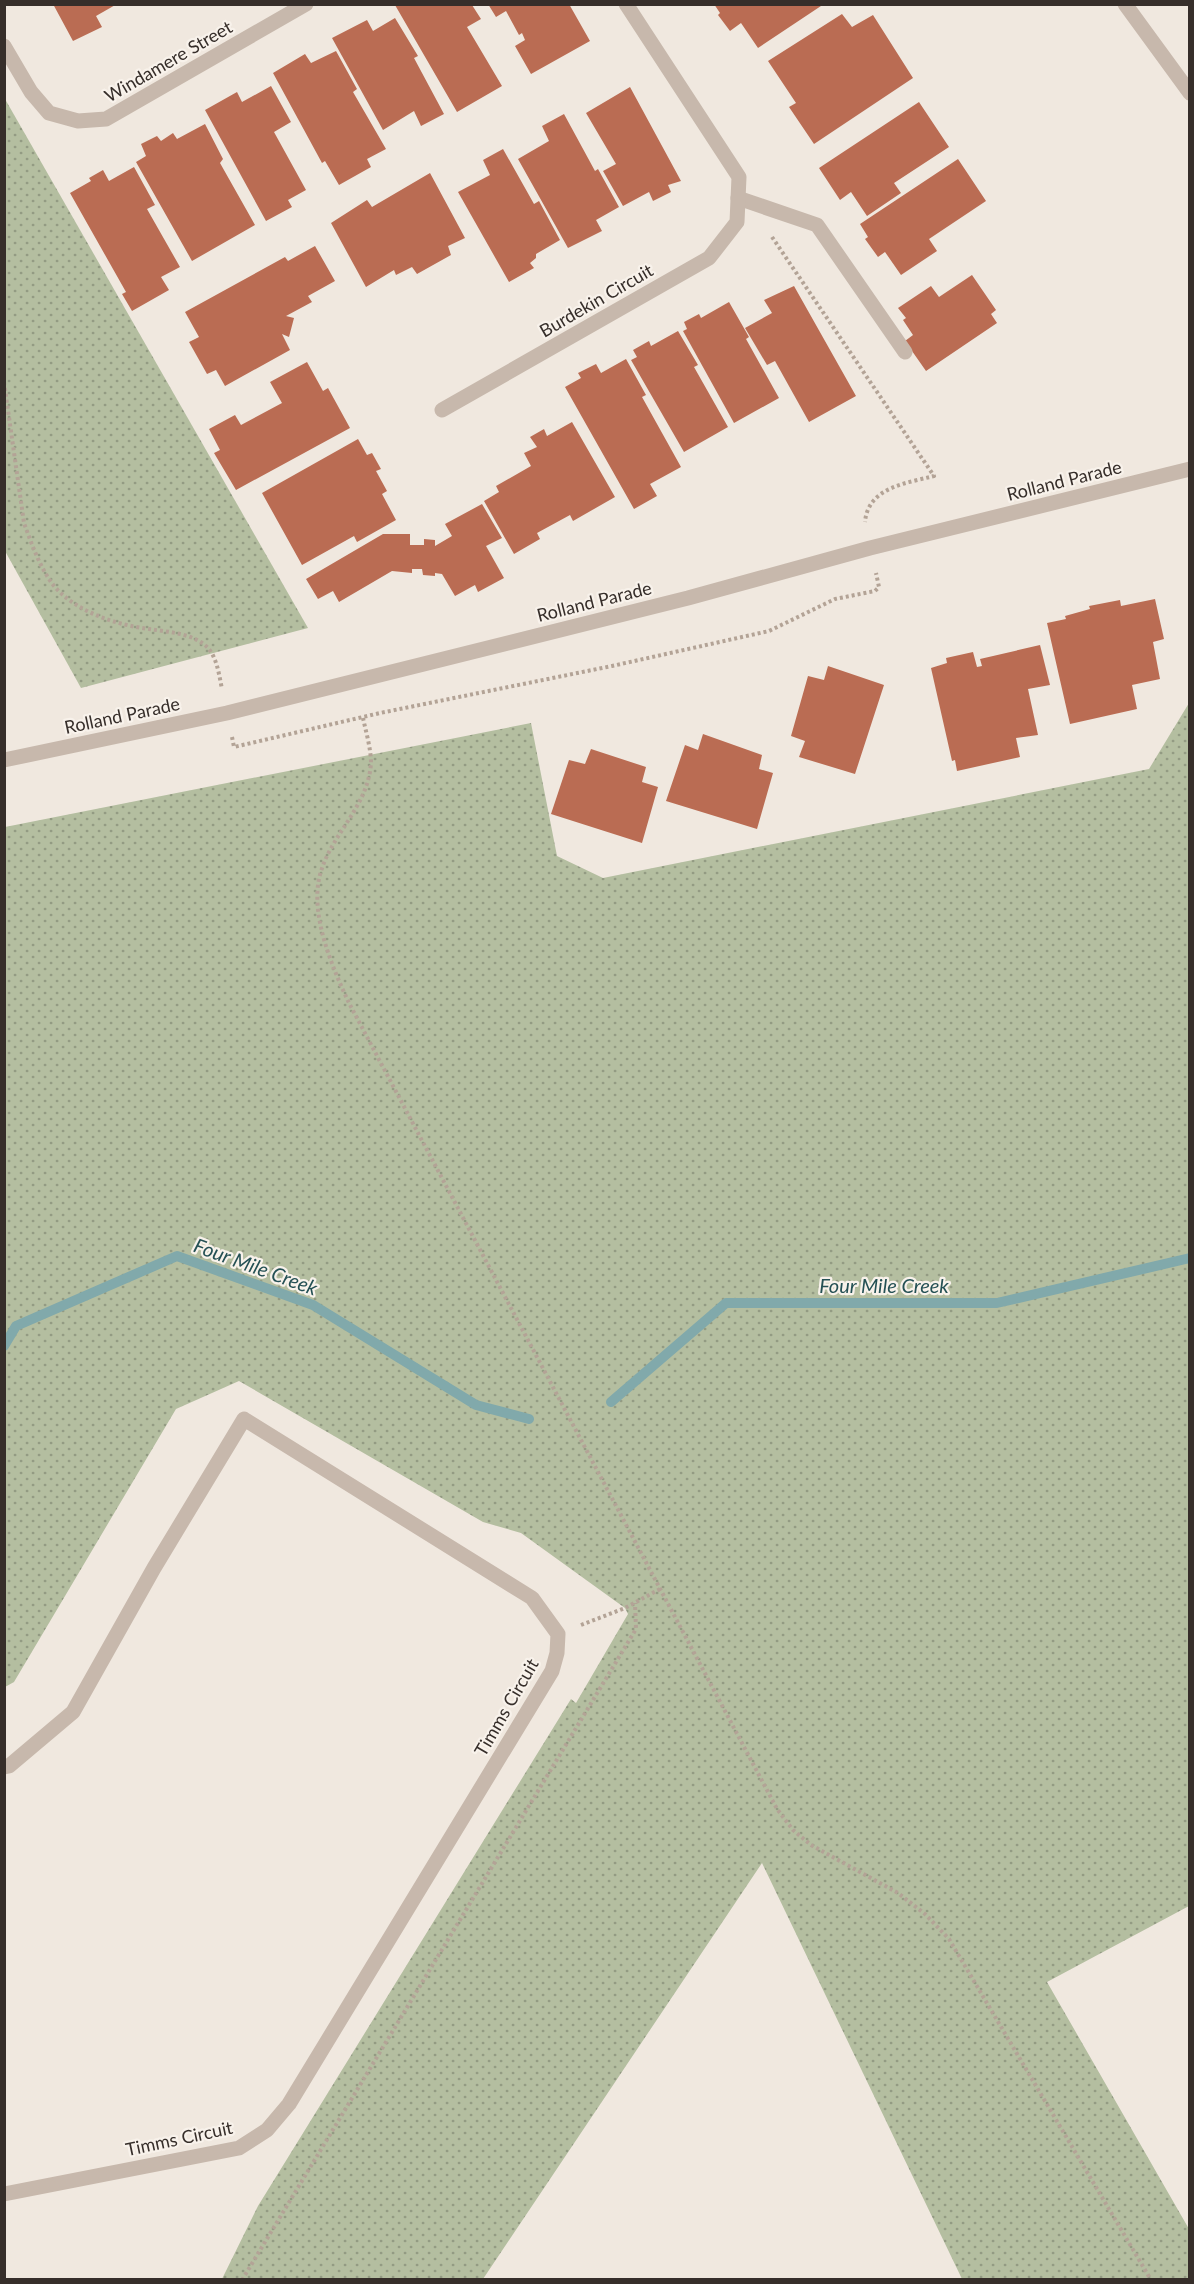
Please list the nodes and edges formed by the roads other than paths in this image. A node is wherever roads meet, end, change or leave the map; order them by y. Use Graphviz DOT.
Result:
graph roads {
  1 [pos="306,4"];
  2 [pos="626,4"];
  3 [pos="1125,4"];
  4 [pos="4,46"];
  5 [pos="1190,93"];
  6 [pos="738,198"];
  7 [pos="905,352"];
  8 [pos="442,410"];
  9 [pos="1190,469"];
  10 [pos="4,760"];
  11 [pos="4,1767"];
  12 [pos="4,2194"];
  1 -- 4 [label="street, Windamere Street"];
  2 -- 6 [label="street"];
  3 -- 5 [label="street"];
  6 -- 7 [label="street"];
  6 -- 8 [label="street, Burdekin Circuit"];
  9 -- 10 [label="street, Rolland Parade"];
  11 -- 12 [label="street, Timms Circuit"];
}
